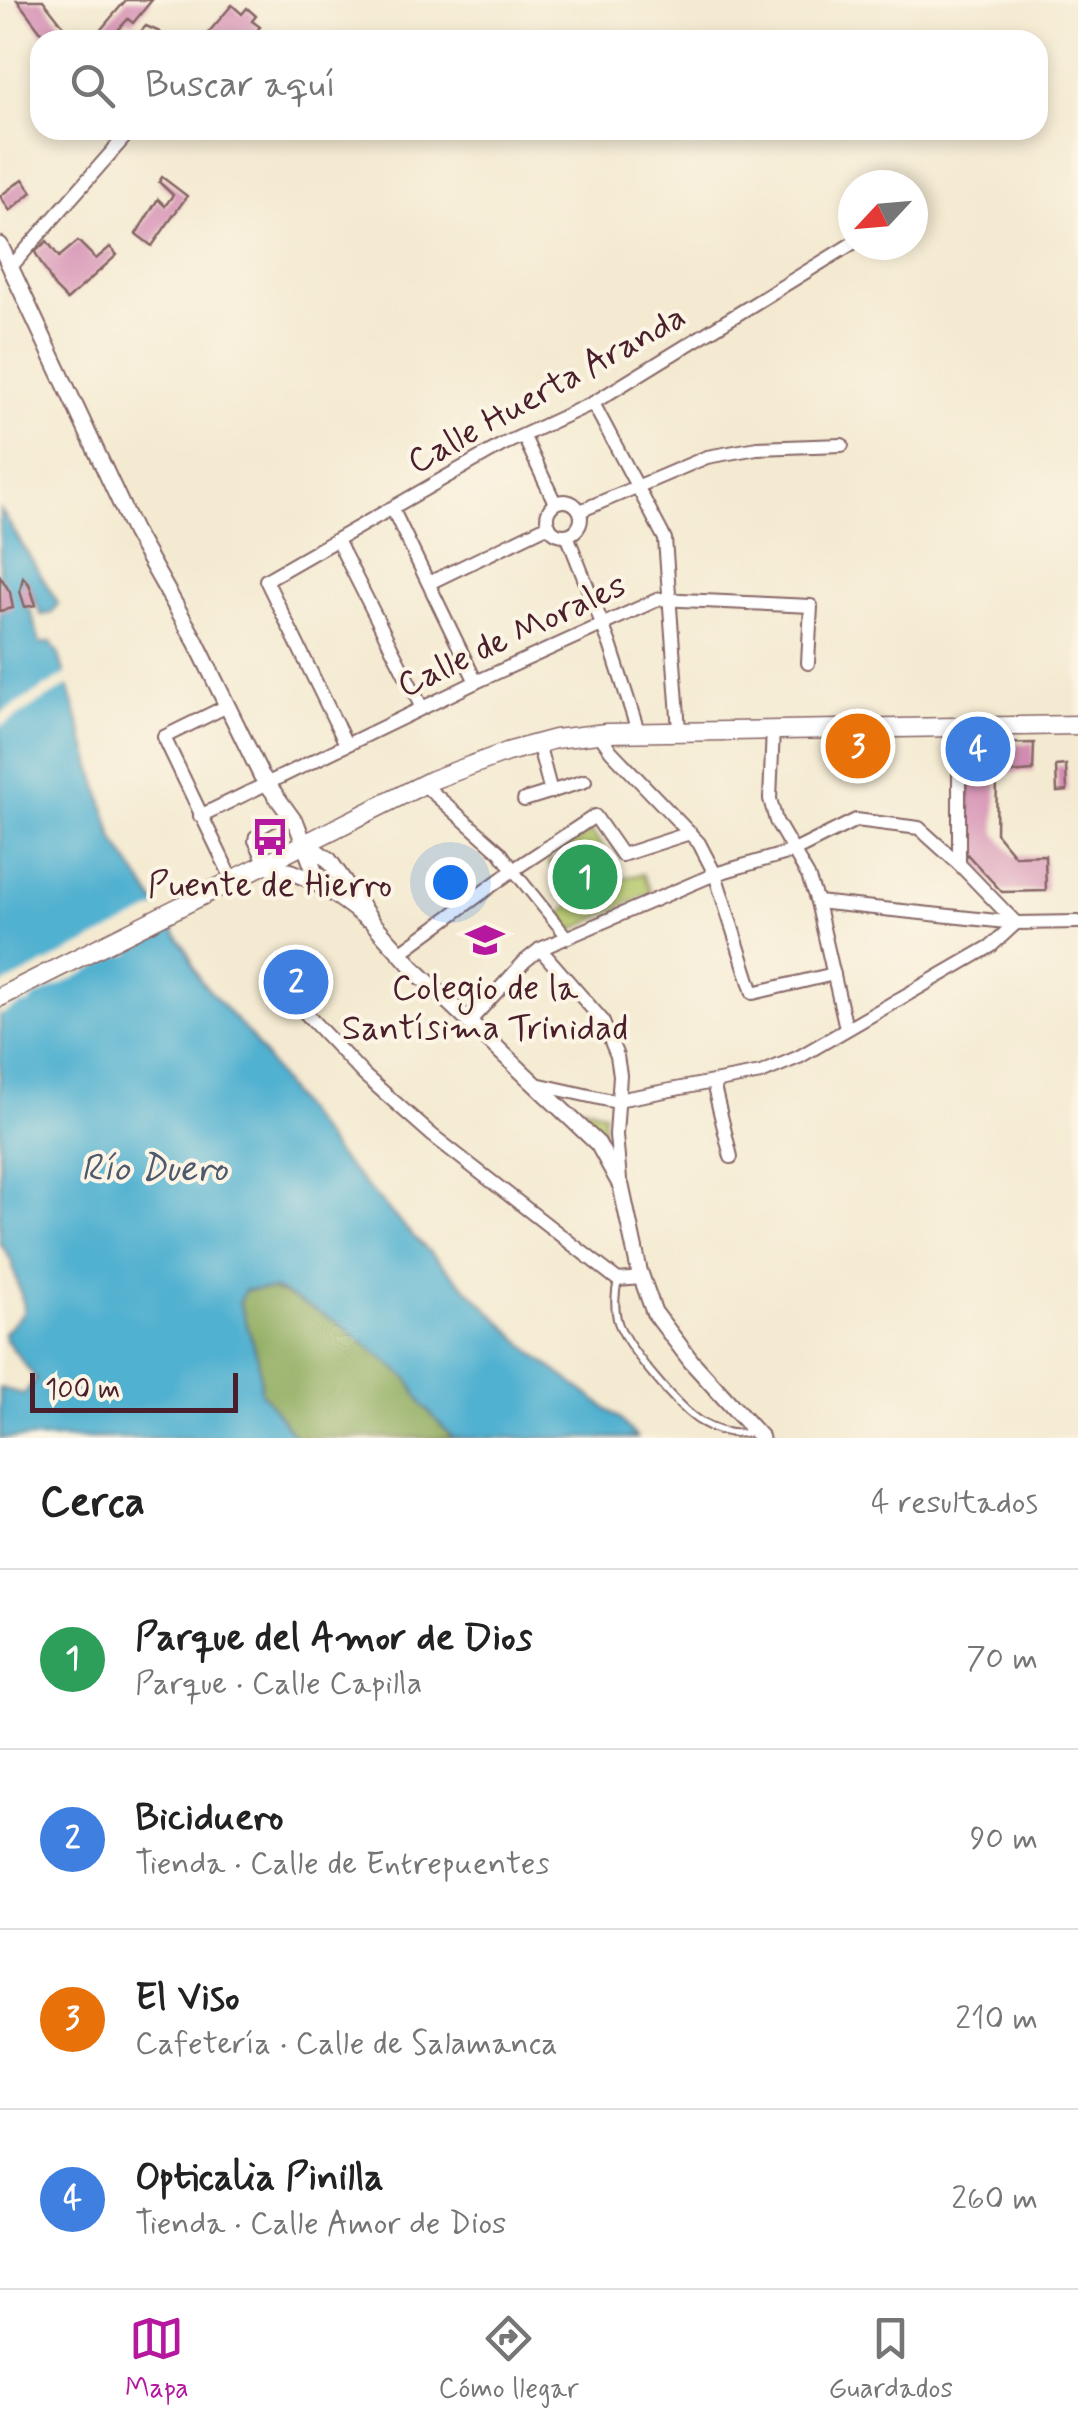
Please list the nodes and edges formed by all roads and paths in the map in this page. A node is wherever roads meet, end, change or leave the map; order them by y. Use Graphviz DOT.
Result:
graph roads {
  1 [pos="122,140"];
  2 [pos="0,245"];
  3 [pos="838,252"];
  4 [pos="10,268"];
  5 [pos="593,404"];
  6 [pos="524,437"];
  7 [pos="842,445"];
  8 [pos="639,486"];
  9 [pos="555,502"];
  10 [pos="392,508"];
  11 [pos="580,511"];
  12 [pos="549,526"];
  13 [pos="567,534"];
  14 [pos="337,540"];
  15 [pos="428,583"];
  16 [pos="670,601"];
  17 [pos="600,624"];
  18 [pos="808,663"];
  19 [pos="476,682"];
  20 [pos="227,706"];
  21 [pos="422,708"];
  22 [pos="1078,725"];
  23 [pos="958,726"];
  24 [pos="773,729"];
  25 [pos="679,730"];
  26 [pos="638,731"];
  27 [pos="599,734"];
  28 [pos="346,744"];
  29 [pos="538,744"];
  30 [pos="585,781"];
  31 [pos="266,782"];
  32 [pos="423,784"];
  33 [pos="551,792"];
  34 [pos="524,800"];
  35 [pos="290,814"];
  36 [pos="200,816"];
  37 [pos="690,833"];
  38 [pos="306,844"];
  39 [pos="794,850"];
  40 [pos="959,864"];
  41 [pos="264,865"];
  42 [pos="513,870"];
  43 [pos="715,874"];
  44 [pos="233,880"];
  45 [pos="328,890"];
  46 [pos="817,902"];
  47 [pos="1078,922"];
  48 [pos="373,923"];
  49 [pos="1016,923"];
  50 [pos="566,937"];
  51 [pos="540,950"];
  52 [pos="400,953"];
  53 [pos="834,974"];
  54 [pos="274,979"];
  55 [pos="0,997"];
  56 [pos="468,1023"];
  57 [pos="846,1028"];
  58 [pos="714,1083"];
  59 [pos="536,1084"];
  60 [pos="618,1100"];
  61 [pos="731,1157"];
  62 [pos="621,1186"];
  63 [pos="641,1278"];
  64 [pos="618,1280"];
  65 [pos="758,1435"];
  1 -- 4 [label="street"];
  2 -- 4 [label="street"];
  3 -- 5 [label="street, Calle Huerta Aranda"];
  4 -- 20 [label="street"];
  5 -- 6 [label="street, Calle Huerta Aranda"];
  5 -- 8 [label="street"];
  6 -- 9 [label="street"];
  6 -- 10 [label="street, Calle Huerta Aranda"];
  7 -- 8 [label="street"];
  8 -- 11 [label="street"];
  8 -- 16 [label="street"];
  9 -- 11 [label="street"];
  9 -- 12 [label="street"];
  10 -- 14 [label="street, Calle Huerta Aranda"];
  10 -- 15 [label="street"];
  11 -- 13 [label="street"];
  12 -- 13 [label="street"];
  12 -- 15 [label="street"];
  13 -- 17 [label="street"];
  14 -- 21 [label="street"];
  14 -- 28 [label="street, Calle Huerta Aranda"];
  15 -- 19 [label="street"];
  16 -- 17 [label="street, Calle de Morales"];
  16 -- 18 [label="street, Calle de Morales"];
  16 -- 25 [label="street"];
  17 -- 19 [label="street, Calle de Morales"];
  17 -- 26 [label="street"];
  19 -- 21 [label="street, Calle de Morales"];
  20 -- 31 [label="street"];
  20 -- 36 [label="street"];
  21 -- 28 [label="street, Calle de Morales"];
  22 -- 23 [label="main road"];
  23 -- 24 [label="main road"];
  23 -- 40 [label="street"];
  24 -- 25 [label="main road"];
  24 -- 39 [label="street"];
  25 -- 26 [label="main road"];
  26 -- 27 [label="main road"];
  27 -- 29 [label="main road"];
  27 -- 37 [label="street"];
  28 -- 31 [label="street, Calle de Morales"];
  29 -- 32 [label="main road"];
  29 -- 33 [label="street"];
  30 -- 33 [label="street"];
  31 -- 35 [label="street"];
  31 -- 36 [label="street, Calle de Morales"];
  32 -- 38 [label="main road"];
  32 -- 42 [label="street"];
  33 -- 34 [label="street"];
  35 -- 38 [label="street"];
  35 -- 41 [label="lane"];
  36 -- 44 [label="street"];
  37 -- 42 [label="street"];
  37 -- 43 [label="street"];
  38 -- 41 [label="main road"];
  38 -- 45 [label="street"];
  38 -- 48 [label="street"];
  39 -- 40 [label="street"];
  39 -- 43 [label="street"];
  39 -- 46 [label="street"];
  40 -- 49 [label="street"];
  41 -- 44 [label="main road"];
  41 -- 45 [label="street"];
  42 -- 50 [label="street"];
  42 -- 52 [label="street"];
  43 -- 50 [label="street"];
  43 -- 53 [label="street"];
  44 -- 55 [label="main road"];
  45 -- 48 [label="street"];
  46 -- 49 [label="street"];
  46 -- 53 [label="street"];
  47 -- 49 [label="street"];
  48 -- 52 [label="street"];
  49 -- 57 [label="street"];
  50 -- 51 [label="street"];
  51 -- 56 [label="street"];
  51 -- 60 [label="street"];
  52 -- 56 [label="street"];
  53 -- 57 [label="street"];
  54 -- 64 [label="street"];
  56 -- 59 [label="street"];
  57 -- 58 [label="street"];
  58 -- 60 [label="street"];
  58 -- 61 [label="street"];
  59 -- 60 [label="street"];
  59 -- 62 [label="street"];
  60 -- 62 [label="street"];
  62 -- 63 [label="street"];
  63 -- 64 [label="street"];
  63 -- 65 [label="street"];
  64 -- 65 [label="lane"];
}
